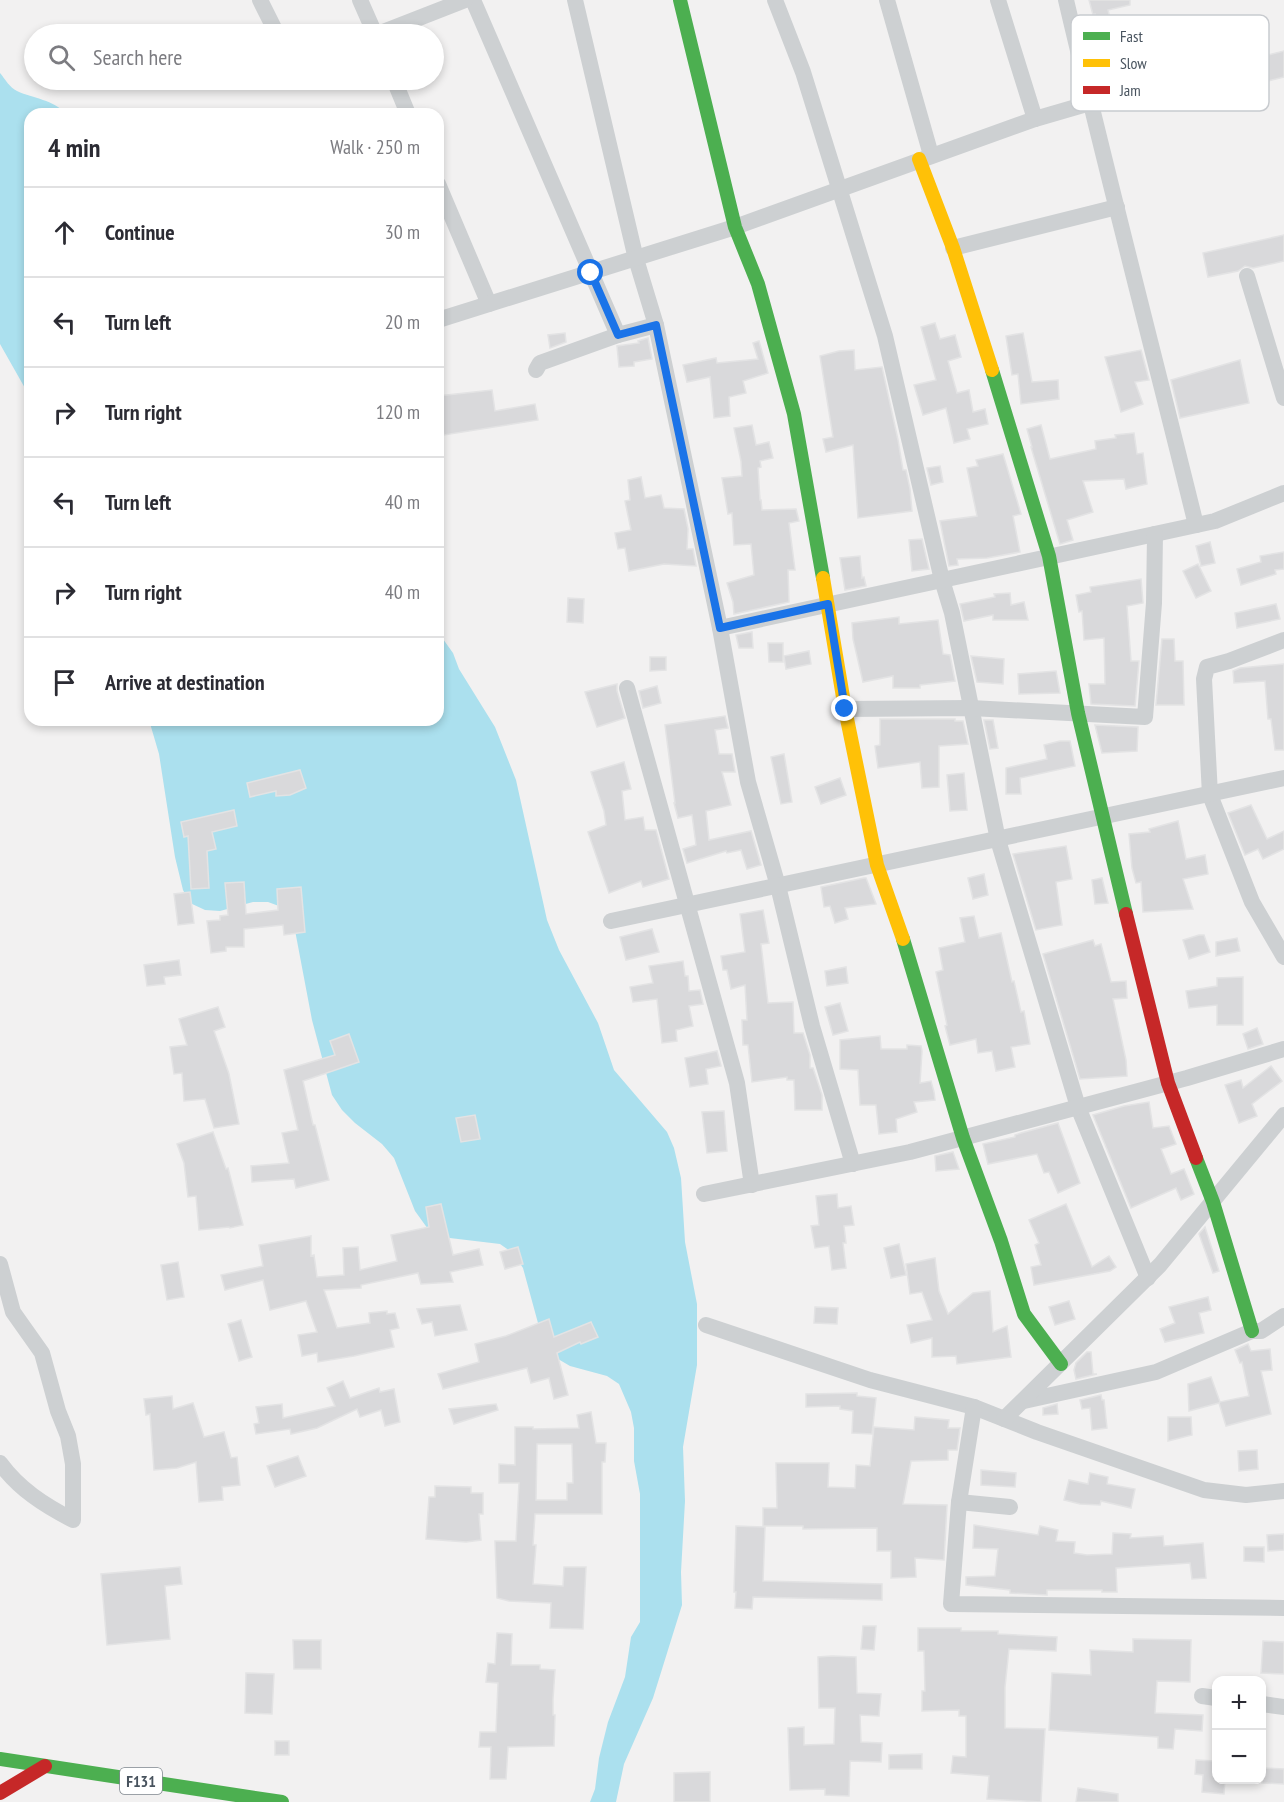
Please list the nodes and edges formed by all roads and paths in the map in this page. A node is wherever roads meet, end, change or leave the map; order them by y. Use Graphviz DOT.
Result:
graph roads {
  1 [pos="260,0"];
  2 [pos="360,0"];
  3 [pos="465,0"];
  4 [pos="473,0"];
  5 [pos="574,0"];
  6 [pos="680,0"];
  7 [pos="775,0"];
  8 [pos="887,0"];
  9 [pos="998,0"];
  10 [pos="1066,0"];
  11 [pos="1071,21"];
  12 [pos="272,24"];
  13 [pos="371,24"];
  14 [pos="402,24"];
  15 [pos="398,90"];
  16 [pos="406,108"];
  17 [pos="1071,109"];
  18 [pos="1092,111"];
  19 [pos="1035,119"];
  20 [pos="925,157"];
  21 [pos="839,190"];
  22 [pos="444,198"];
  23 [pos="1117,207"];
  24 [pos="735,227"];
  25 [pos="953,248"];
  26 [pos="636,259"];
  27 [pos="591,273"];
  28 [pos="1247,276"];
  29 [pos="489,304"];
  30 [pos="444,318"];
  31 [pos="656,325"];
  32 [pos="618,335"];
  33 [pos="536,370"];
  34 [pos="1284,398"];
  35 [pos="1284,493"];
  36 [pos="1196,525"];
  37 [pos="1155,534"];
  38 [pos="1049,556"];
  39 [pos="942,580"];
  40 [pos="828,604"];
  41 [pos="720,628"];
  42 [pos="1284,640"];
  43 [pos="627,688"];
  44 [pos="971,708"];
  45 [pos="845,709"];
  46 [pos="1078,713"];
  47 [pos="1284,778"];
  48 [pos="1210,795"];
  49 [pos="1102,818"];
  50 [pos="998,840"];
  51 [pos="877,865"];
  52 [pos="778,886"];
  53 [pos="687,905"];
  54 [pos="611,921"];
  55 [pos="1284,957"];
  56 [pos="1284,1049"];
  57 [pos="1168,1083"];
  58 [pos="1078,1107"];
  59 [pos="1284,1115"];
  60 [pos="963,1138"];
  61 [pos="854,1164"];
  62 [pos="752,1185"];
  63 [pos="704,1194"];
  64 [pos="1213,1202"];
  65 [pos="0,1264"];
  66 [pos="1148,1278"];
  67 [pos="12,1312"];
  68 [pos="1284,1316"];
  69 [pos="0,1324"];
  70 [pos="706,1325"];
  71 [pos="1252,1331"];
  72 [pos="1060,1364"];
  73 [pos="1023,1401"];
  74 [pos="974,1407"];
  75 [pos="1004,1419"];
  76 [pos="0,1462"];
  77 [pos="1284,1491"];
  78 [pos="959,1502"];
  79 [pos="1010,1507"];
  80 [pos="1284,1608"];
  81 [pos="1266,1705"];
  82 [pos="1284,1707"];
  83 [pos="0,1759"];
  84 [pos="45,1766"];
  85 [pos="0,1793"];
  86 [pos="282,1802"];
  1 -- 12 [label="street"];
  2 -- 13 [label="street"];
  3 -- 14 [label="street"];
  4 -- 27 [label="street"];
  5 -- 26 [label="street"];
  6 -- 24 [label="street"];
  7 -- 21 [label="street"];
  8 -- 20 [label="street"];
  9 -- 19 [label="street"];
  10 -- 11 [label="street"];
  15 -- 16 [label="street"];
  17 -- 19 [label="street"];
  18 -- 23 [label="street"];
  19 -- 20 [label="street"];
  20 -- 21 [label="street"];
  20 -- 25 [label="street"];
  21 -- 24 [label="street"];
  21 -- 39 [label="street"];
  22 -- 29 [label="street"];
  23 -- 25 [label="street"];
  23 -- 36 [label="street"];
  24 -- 26 [label="street"];
  24 -- 40 [label="street"];
  25 -- 38 [label="street"];
  26 -- 27 [label="street"];
  26 -- 31 [label="street"];
  27 -- 29 [label="street"];
  27 -- 32 [label="street"];
  28 -- 34 [label="street"];
  29 -- 30 [label="street"];
  31 -- 32 [label="street"];
  31 -- 41 [label="street"];
  32 -- 33 [label="street"];
  35 -- 36 [label="street"];
  36 -- 37 [label="street"];
  37 -- 38 [label="street"];
  37 -- 46 [label="street"];
  38 -- 39 [label="street"];
  38 -- 46 [label="street"];
  39 -- 40 [label="street"];
  39 -- 44 [label="street"];
  40 -- 41 [label="street"];
  40 -- 45 [label="street"];
  41 -- 52 [label="street"];
  42 -- 48 [label="street"];
  43 -- 53 [label="street"];
  44 -- 45 [label="street"];
  44 -- 46 [label="street"];
  44 -- 50 [label="street"];
  45 -- 51 [label="street"];
  46 -- 49 [label="street"];
  47 -- 48 [label="street"];
  48 -- 49 [label="street"];
  48 -- 55 [label="street"];
  49 -- 50 [label="street"];
  49 -- 57 [label="street"];
  50 -- 51 [label="street"];
  50 -- 58 [label="street"];
  51 -- 52 [label="street"];
  51 -- 60 [label="street"];
  52 -- 53 [label="street"];
  52 -- 61 [label="street"];
  53 -- 54 [label="street"];
  53 -- 62 [label="street"];
  56 -- 57 [label="street"];
  57 -- 58 [label="street"];
  57 -- 64 [label="street"];
  58 -- 60 [label="street"];
  58 -- 66 [label="street"];
  59 -- 64 [label="street"];
  60 -- 61 [label="street"];
  60 -- 72 [label="street"];
  61 -- 62 [label="street"];
  62 -- 63 [label="street"];
  64 -- 66 [label="street"];
  64 -- 71 [label="street"];
  65 -- 67 [label="street"];
  66 -- 72 [label="street"];
  67 -- 69 [label="street"];
  67 -- 76 [label="street"];
  68 -- 71 [label="street"];
  70 -- 74 [label="street"];
  71 -- 73 [label="street"];
  72 -- 73 [label="street"];
  73 -- 75 [label="street"];
  74 -- 75 [label="street"];
  74 -- 78 [label="street"];
  75 -- 77 [label="street"];
  78 -- 79 [label="street"];
  78 -- 80 [label="street"];
  81 -- 82 [label="street"];
  83 -- 84 [label="street, F131"];
  84 -- 85 [label="street"];
  84 -- 86 [label="street, F131"];
}
